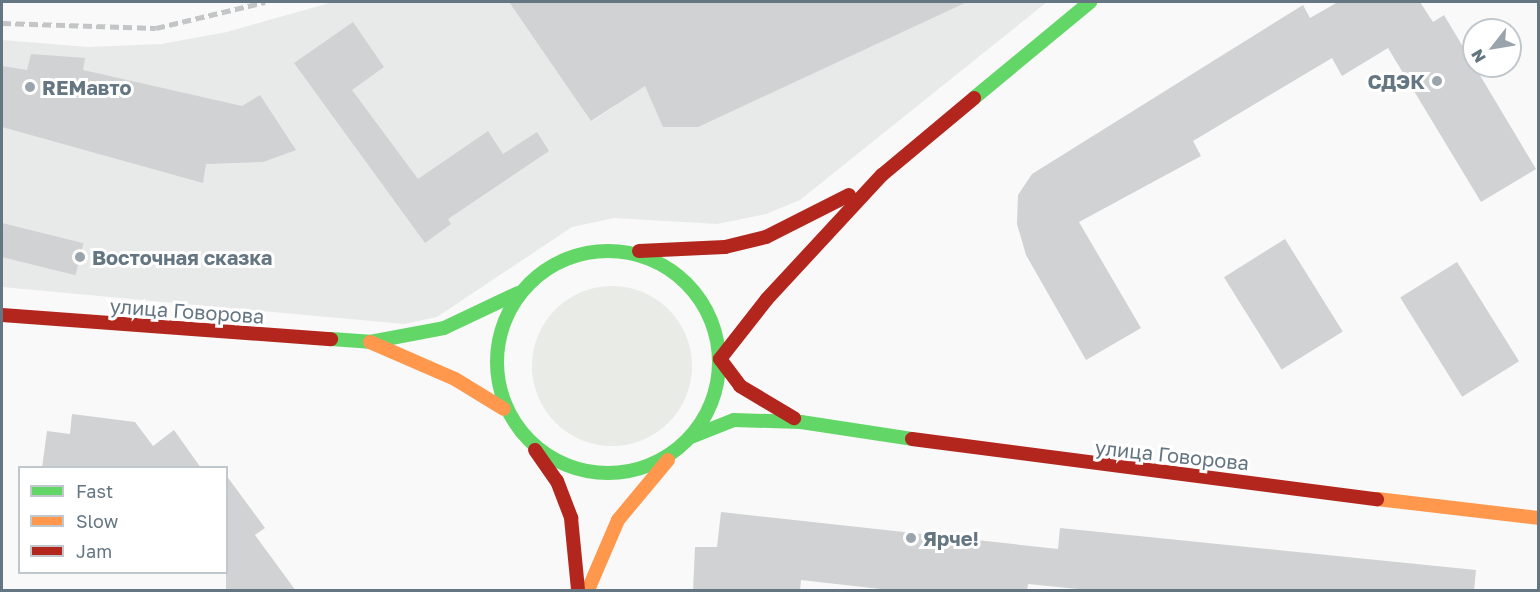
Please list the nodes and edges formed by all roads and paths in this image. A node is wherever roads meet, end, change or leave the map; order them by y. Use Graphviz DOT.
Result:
graph roads {
  1 [pos="1090,2"];
  2 [pos="882,176"];
  3 [pos="625,251"];
  4 [pos="518,293"];
  5 [pos="2,315"];
  6 [pos="370,342"];
  7 [pos="720,359"];
  8 [pos="504,410"];
  9 [pos="801,422"];
  10 [pos="691,437"];
  11 [pos="527,439"];
  12 [pos="675,452"];
  13 [pos="1539,518"];
  14 [pos="578,591"];
  15 [pos="588,591"];
  1 -- 2 [label="main road"];
  2 -- 3 [label="main road, улица Говорова"];
  2 -- 7 [label="main road"];
  3 -- 4 [label="main road, улица Говорова"];
  3 -- 7 [label="main road"];
  4 -- 6 [label="main road, улица Говорова"];
  4 -- 8 [label="main road"];
  5 -- 6 [label="main road, улица Говорова"];
  6 -- 8 [label="main road, улица Говорова"];
  7 -- 9 [label="main road"];
  7 -- 10 [label="main road"];
  8 -- 11 [label="main road"];
  9 -- 10 [label="main road"];
  9 -- 13 [label="main road, улица Говорова"];
  10 -- 12 [label="main road"];
  11 -- 12 [label="main road"];
  11 -- 14 [label="main road"];
  12 -- 15 [label="main road"];
}
